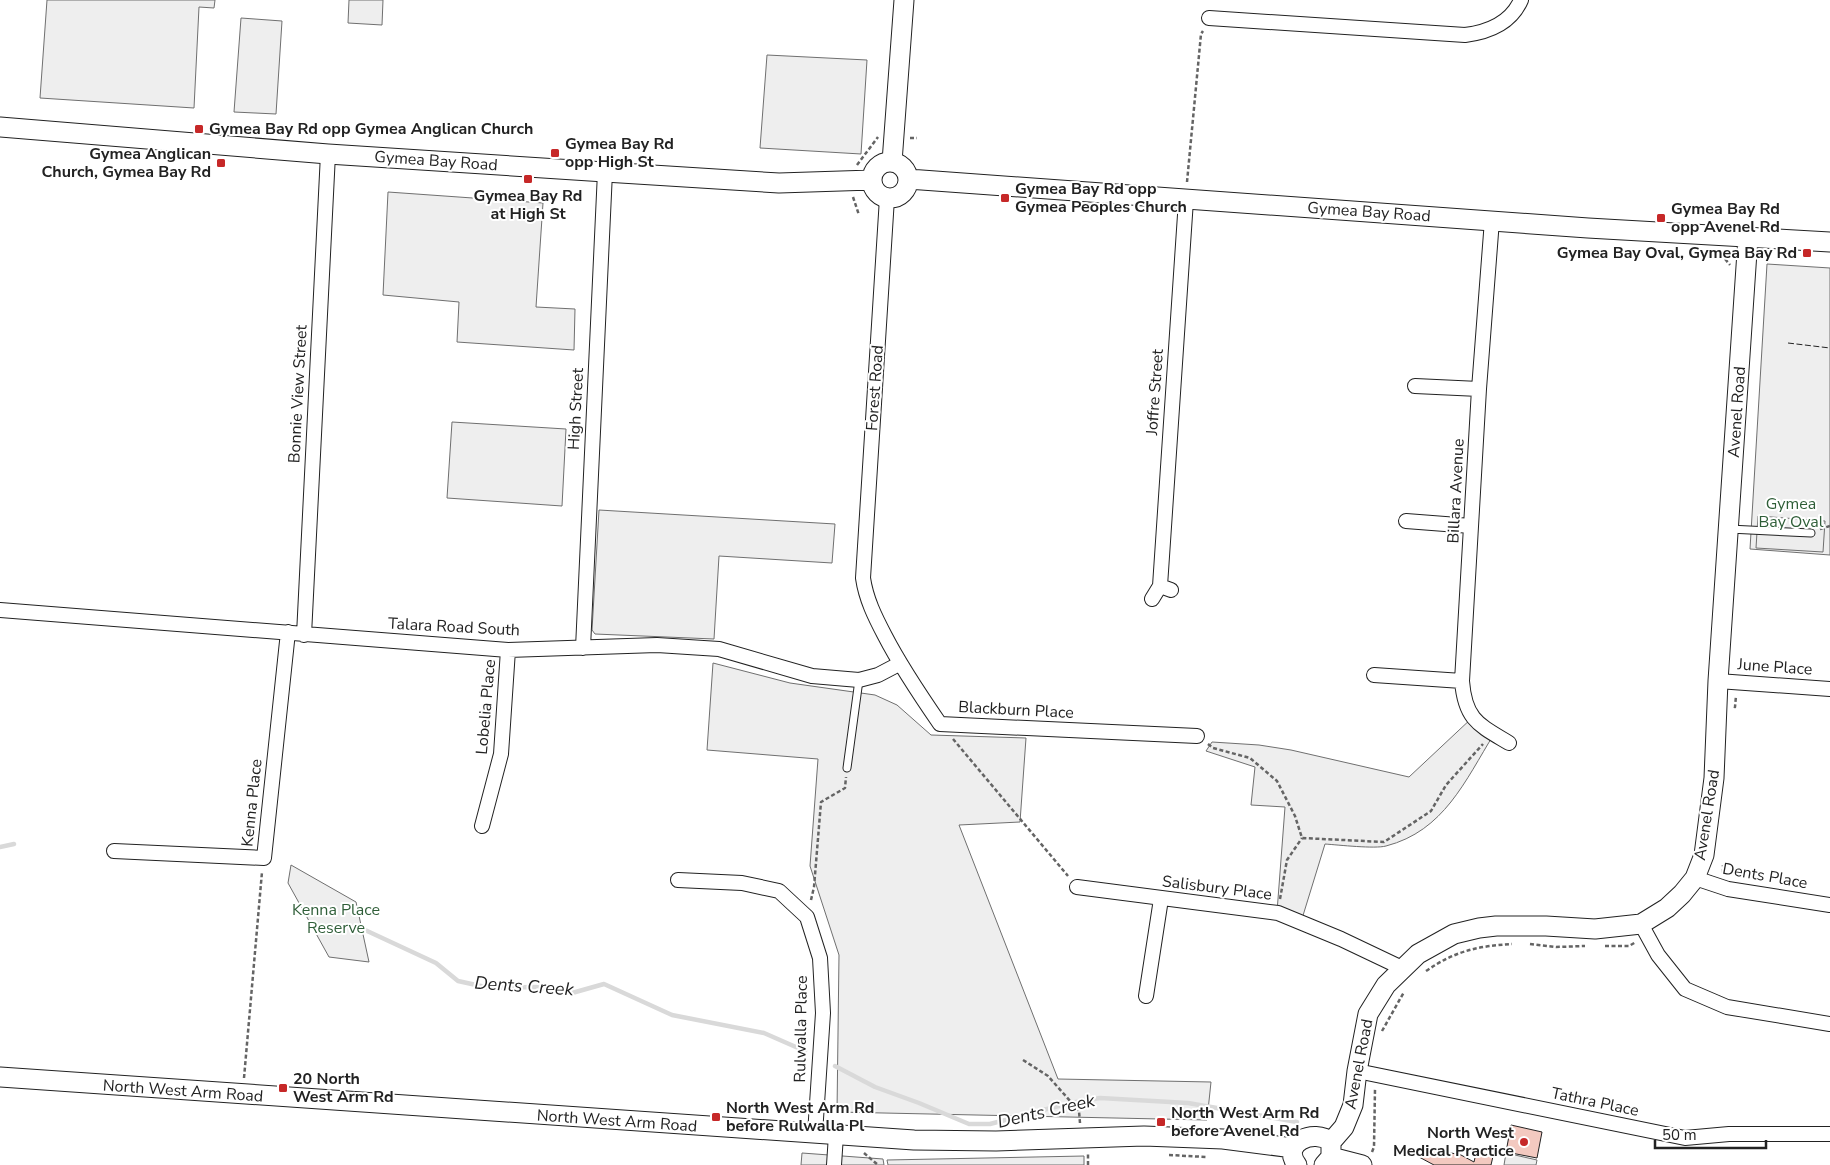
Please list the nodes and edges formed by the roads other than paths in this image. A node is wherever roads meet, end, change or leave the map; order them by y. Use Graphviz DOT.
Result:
graph roads {
  1 [pos="904,0"];
  2 [pos="1521,0"];
  3 [pos="1209,18"];
  4 [pos="0,127"];
  5 [pos="328,154"];
  6 [pos="892,162"];
  7 [pos="605,172"];
  8 [pos="908,179"];
  9 [pos="872,180"];
  10 [pos="888,198"];
  11 [pos="1186,200"];
  12 [pos="1492,220"];
  13 [pos="1748,237"];
  14 [pos="1830,242"];
  15 [pos="1415,386"];
  16 [pos="1479,389"];
  17 [pos="1406,521"];
  18 [pos="1472,526"];
  19 [pos="1729,529"];
  20 [pos="1811,533"];
  21 [pos="863,578"];
  22 [pos="1152,599"];
  23 [pos="0,610"];
  24 [pos="288,632"];
  25 [pos="304,635"];
  26 [pos="583,648"];
  27 [pos="508,650"];
  28 [pos="899,664"];
  29 [pos="1374,675"];
  30 [pos="858,680"];
  31 [pos="1462,681"];
  32 [pos="1718,681"];
  33 [pos="1830,689"];
  34 [pos="1197,736"];
  35 [pos="1509,744"];
  36 [pos="847,768"];
  37 [pos="482,826"];
  38 [pos="114,851"];
  39 [pos="1695,878"];
  40 [pos="678,880"];
  41 [pos="1077,887"];
  42 [pos="1161,899"];
  43 [pos="1830,905"];
  44 [pos="1641,924"];
  45 [pos="1402,968"];
  46 [pos="1146,996"];
  47 [pos="1830,1024"];
  48 [pos="1357,1071"];
  49 [pos="0,1077"];
  50 [pos="815,1134"];
  51 [pos="1830,1134"];
  52 [pos="836,1135"];
  53 [pos="1329,1155"];
  54 [pos="1295,1156"];
  55 [pos="1366,1161"];
  56 [pos="834,1165"];
  1 -- 6 [label="street"];
  2 -- 3 [label="street"];
  4 -- 5 [label="street, Gymea Bay Road"];
  5 -- 7 [label="street, Gymea Bay Road"];
  5 -- 25 [label="street, Bonnie View Street"];
  6 -- 8 [label="street"];
  6 -- 9 [label="street"];
  7 -- 9 [label="street, Gymea Bay Road"];
  7 -- 26 [label="street, High Street"];
  8 -- 10 [label="street"];
  8 -- 11 [label="street, Gymea Bay Road"];
  9 -- 10 [label="street"];
  10 -- 21 [label="street, Forest Road"];
  11 -- 12 [label="street, Gymea Bay Road"];
  11 -- 22 [label="street, Joffre Street"];
  12 -- 13 [label="street, Gymea Bay Road"];
  12 -- 16 [label="street, Billara Avenue"];
  13 -- 14 [label="street, Gymea Bay Road"];
  13 -- 19 [label="street, Avenel Road"];
  15 -- 16 [label="street"];
  16 -- 18 [label="street, Billara Avenue"];
  17 -- 18 [label="street"];
  18 -- 31 [label="street, Billara Avenue"];
  19 -- 20 [label="lane"];
  19 -- 32 [label="street, Avenel Road"];
  21 -- 28 [label="street, Blackburn Place"];
  23 -- 24 [label="street, Talara Road South"];
  24 -- 25 [label="street, Talara Road South"];
  24 -- 38 [label="street, Kenna Place"];
  25 -- 27 [label="street, Talara Road South"];
  26 -- 27 [label="street, Talara Road South"];
  26 -- 30 [label="street, Talara Road South"];
  27 -- 37 [label="street, Lobelia Place"];
  28 -- 30 [label="street, Talara Road South"];
  28 -- 34 [label="street, Blackburn Place"];
  29 -- 31 [label="street"];
  30 -- 36 [label="lane"];
  31 -- 35 [label="street, Billara Avenue"];
  32 -- 33 [label="street, June Place"];
  32 -- 39 [label="street, Avenel Road"];
  39 -- 43 [label="street, Dents Place"];
  39 -- 44 [label="street, Avenel Road"];
  40 -- 50 [label="street, Rulwalla Place"];
  41 -- 42 [label="street, Salisbury Place"];
  42 -- 45 [label="street, Salisbury Place"];
  42 -- 46 [label="street"];
  44 -- 45 [label="street, Avenel Road"];
  44 -- 47 [label="street"];
  45 -- 48 [label="street, Avenel Road"];
  48 -- 51 [label="street, Tathra Place"];
  48 -- 53 [label="street, Avenel Road"];
  49 -- 50 [label="street, North West Arm Road"];
  50 -- 52 [label="street, North West Arm Road"];
  52 -- 54 [label="street, North West Arm Road"];
  52 -- 56 [label="street"];
  53 -- 54 [label="street"];
  53 -- 55 [label="street"];
}
